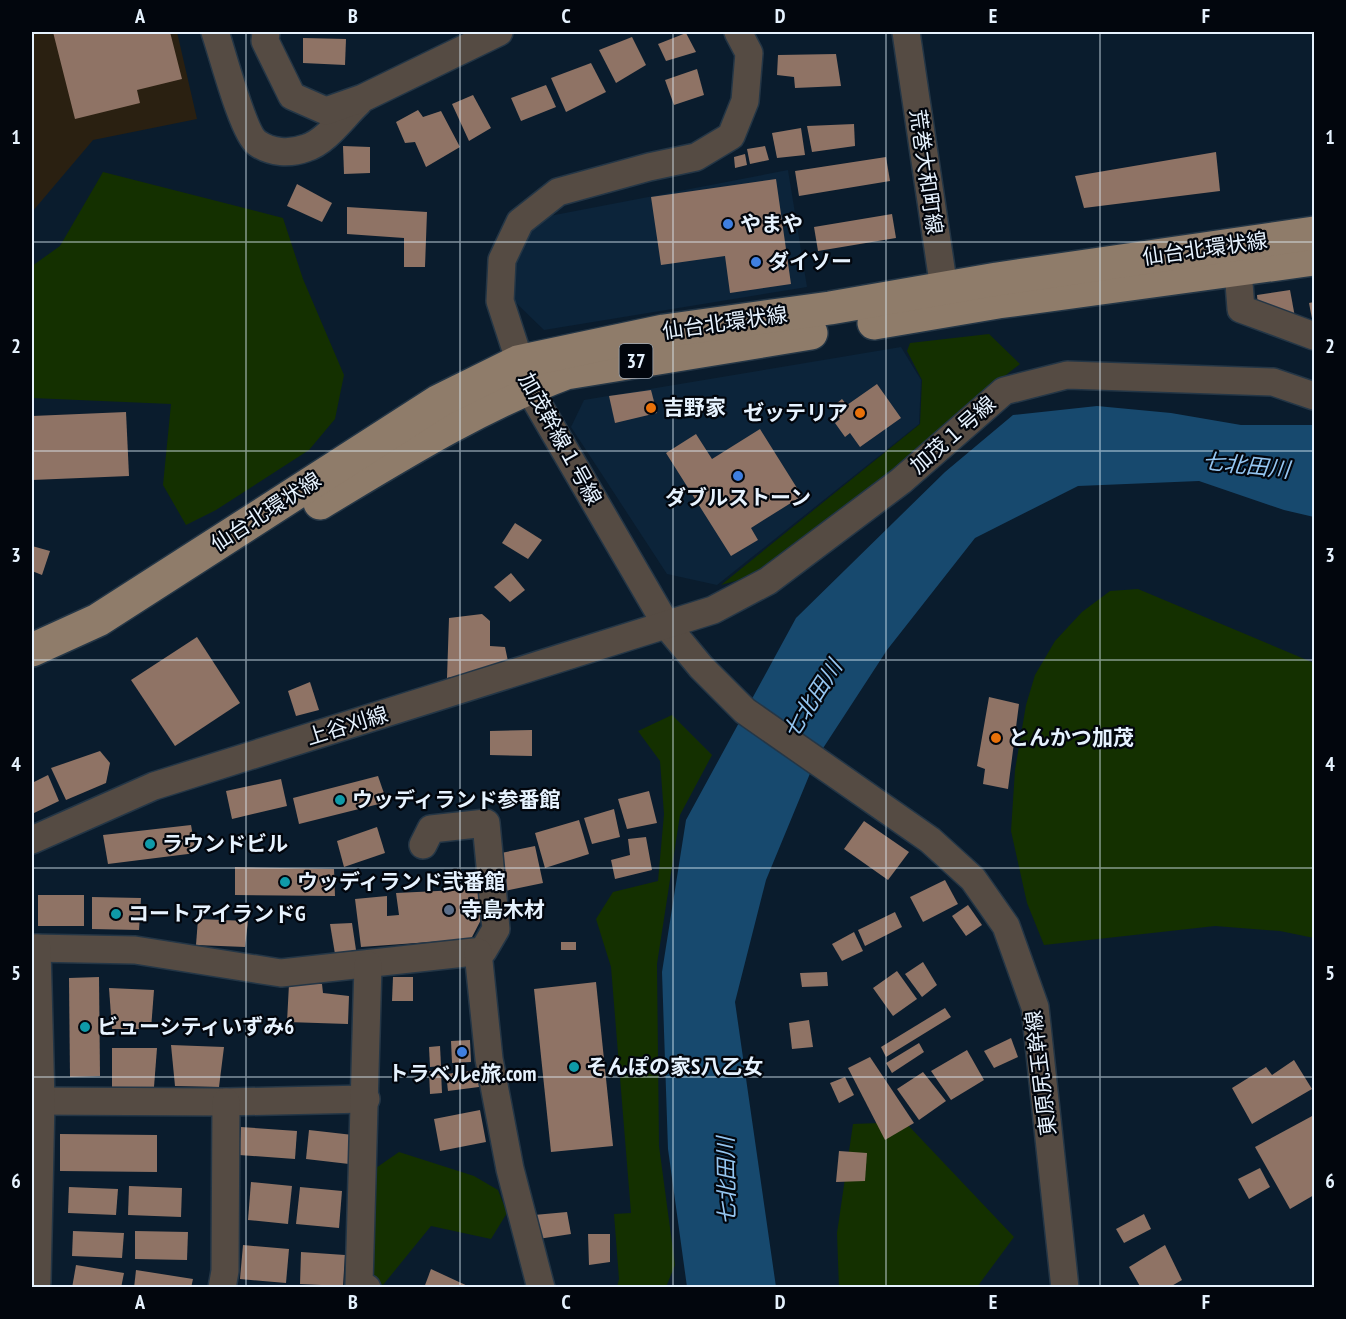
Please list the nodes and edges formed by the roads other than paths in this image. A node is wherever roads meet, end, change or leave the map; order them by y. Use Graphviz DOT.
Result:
graph roads {
  1 [pos="215,32"];
  2 [pos="266,32"];
  3 [pos="499,32"];
  4 [pos="738,32"];
  5 [pos="906,32"];
  6 [pos="363,98"];
  7 [pos="1314,233"];
  8 [pos="1314,259"];
  9 [pos="1238,270"];
  10 [pos="945,300"];
  11 [pos="1314,336"];
  12 [pos="523,375"];
  13 [pos="1314,396"];
  14 [pos="668,626"];
  15 [pos="32,650"];
  16 [pos="701,667"];
  17 [pos="32,674"];
  18 [pos="32,840"];
  19 [pos="423,845"];
  20 [pos="34,948"];
  21 [pos="478,952"];
  22 [pos="368,965"];
  23 [pos="366,1099"];
  24 [pos="36,1101"];
  25 [pos="226,1102"];
  26 [pos="35,1287"];
  27 [pos="222,1287"];
  28 [pos="367,1287"];
  29 [pos="541,1287"];
  30 [pos="1065,1287"];
  1 -- 6 [label="street"];
  2 -- 6 [label="street"];
  3 -- 6 [label="street"];
  4 -- 12 [label="street, 加茂幹線１号線"];
  5 -- 10 [label="street, 荒巻大和町線"];
  7 -- 10 [label="main road, 仙台北環状線 / 37"];
  8 -- 9 [label="main road, 仙台北環状線 / 37"];
  9 -- 10 [label="main road, 仙台北環状線 / 37"];
  9 -- 11 [label="street"];
  10 -- 12 [label="main road, 仙台北環状線 / 37"];
  12 -- 14 [label="street, 加茂幹線１号線"];
  12 -- 15 [label="main road, 仙台北環状線 / 37"];
  12 -- 17 [label="main road, 仙台北環状線 / 37"];
  13 -- 14 [label="street, 加茂１号線"];
  14 -- 16 [label="street, 加茂幹線１号線"];
  14 -- 18 [label="street, 上谷刈線"];
  16 -- 30 [label="street, 東原尻玉幹線"];
  19 -- 21 [label="street"];
  20 -- 22 [label="street"];
  20 -- 24 [label="street"];
  21 -- 22 [label="street"];
  21 -- 29 [label="street"];
  22 -- 23 [label="street"];
  23 -- 25 [label="street"];
  23 -- 28 [label="street"];
  24 -- 25 [label="street"];
  24 -- 26 [label="street"];
  25 -- 27 [label="street"];
}
